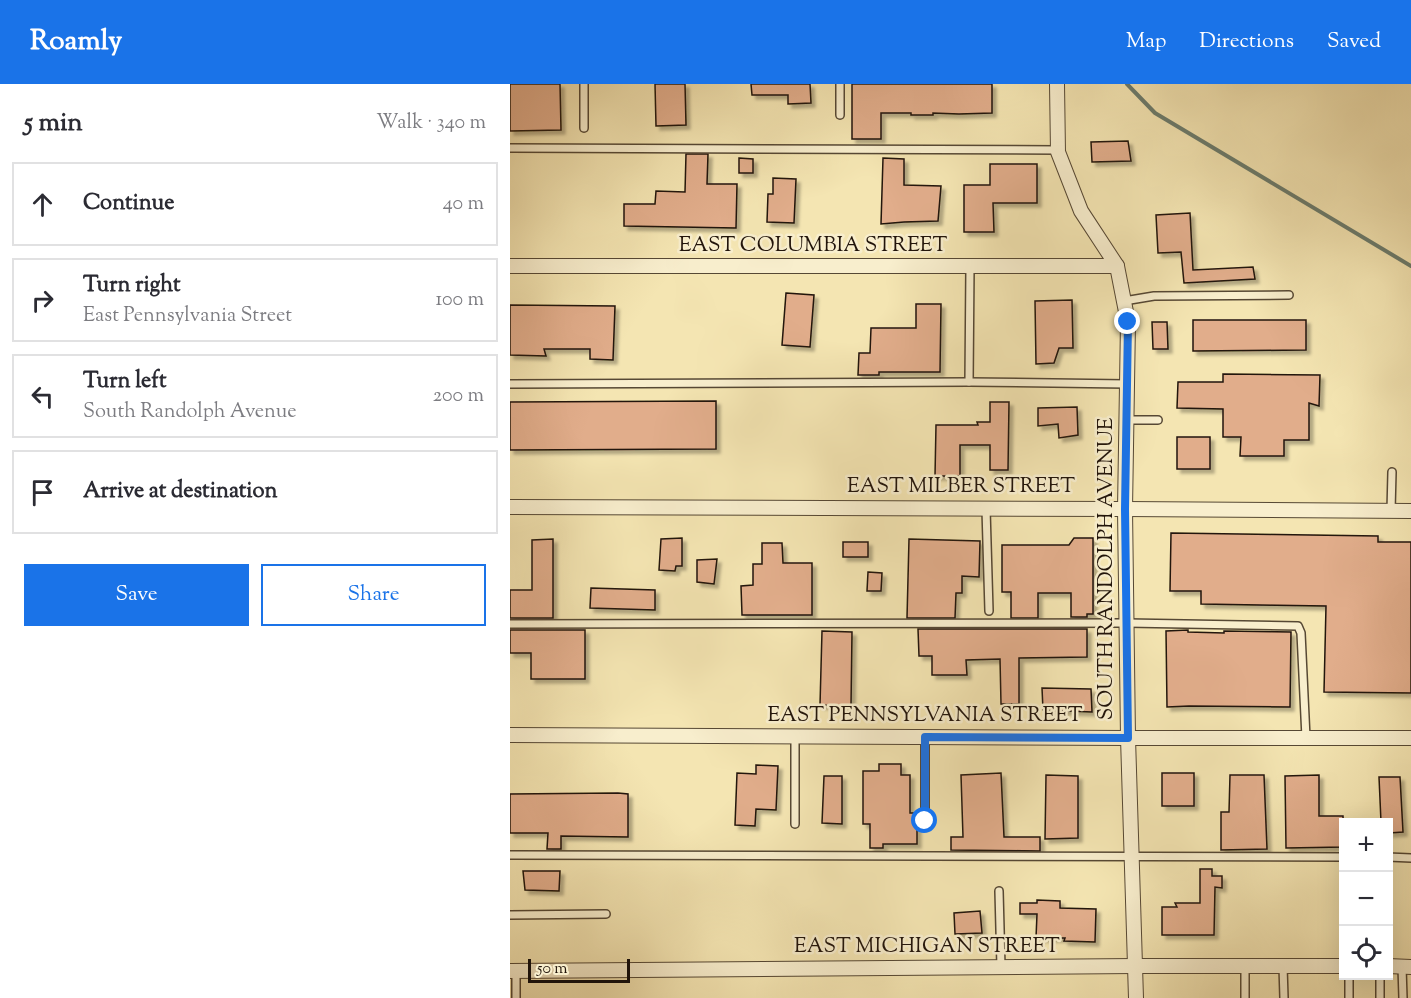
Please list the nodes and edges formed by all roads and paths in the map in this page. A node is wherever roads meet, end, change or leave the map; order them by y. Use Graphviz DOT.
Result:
graph roads {
  1 [pos="584,84"];
  2 [pos="840,84"];
  3 [pos="1058,84"];
  4 [pos="840,116"];
  5 [pos="584,128"];
  6 [pos="510,148"];
  7 [pos="1058,150"];
  8 [pos="510,266"];
  9 [pos="1117,266"];
  10 [pos="970,267"];
  11 [pos="1289,295"];
  12 [pos="1124,301"];
  13 [pos="969,382"];
  14 [pos="510,384"];
  15 [pos="1127,384"];
  16 [pos="1127,420"];
  17 [pos="1158,420"];
  18 [pos="1392,472"];
  19 [pos="510,507"];
  20 [pos="986,508"];
  21 [pos="1125,509"];
  22 [pos="1391,511"];
  23 [pos="1411,512"];
  24 [pos="989,611"];
  25 [pos="1127,623"];
  26 [pos="510,624"];
  27 [pos="510,735"];
  28 [pos="795,736"];
  29 [pos="925,737"];
  30 [pos="1128,738"];
  31 [pos="1306,738"];
  32 [pos="1411,738"];
  33 [pos="925,821"];
  34 [pos="795,824"];
  35 [pos="510,855"];
  36 [pos="1132,856"];
  37 [pos="1339,857"];
  38 [pos="1393,857"];
  39 [pos="1411,858"];
  40 [pos="999,891"];
  41 [pos="606,914"];
  42 [pos="510,915"];
  43 [pos="1135,966"];
  44 [pos="1245,966"];
  45 [pos="1283,966"];
  46 [pos="1339,966"];
  47 [pos="1000,967"];
  48 [pos="1401,967"];
  49 [pos="513,971"];
  50 [pos="1349,980"];
  51 [pos="1380,980"];
  52 [pos="516,998"];
  53 [pos="1136,998"];
  54 [pos="1245,998"];
  55 [pos="1284,998"];
  56 [pos="1349,998"];
  57 [pos="1380,998"];
  58 [pos="1402,998"];
  1 -- 5 [label="lane"];
  2 -- 4 [label="lane"];
  3 -- 7 [label="street, SOUTH RANDOLPH AVENUE"];
  6 -- 7 [label="lane"];
  7 -- 9 [label="street, SOUTH RANDOLPH AVENUE"];
  8 -- 10 [label="street, EAST COLUMBIA STREET"];
  9 -- 10 [label="street, EAST COLUMBIA STREET"];
  9 -- 12 [label="street, SOUTH RANDOLPH AVENUE"];
  10 -- 13 [label="lane"];
  11 -- 12 [label="lane"];
  12 -- 15 [label="street, SOUTH RANDOLPH AVENUE"];
  13 -- 14 [label="lane"];
  13 -- 15 [label="lane"];
  15 -- 16 [label="street, SOUTH RANDOLPH AVENUE"];
  16 -- 17 [label="lane"];
  16 -- 21 [label="street, SOUTH RANDOLPH AVENUE"];
  18 -- 22 [label="lane"];
  19 -- 20 [label="street, EAST MILBER STREET"];
  20 -- 21 [label="street, EAST MILBER STREET"];
  20 -- 24 [label="lane"];
  21 -- 22 [label="street, EAST MILBER STREET"];
  21 -- 25 [label="street, SOUTH RANDOLPH AVENUE"];
  22 -- 23 [label="street, EAST MILBER STREET"];
  25 -- 26 [label="lane"];
  25 -- 30 [label="street, SOUTH RANDOLPH AVENUE"];
  25 -- 31 [label="lane"];
  27 -- 28 [label="street, EAST PENNSYLVANIA STREET"];
  28 -- 29 [label="street, EAST PENNSYLVANIA STREET"];
  28 -- 34 [label="lane"];
  29 -- 30 [label="street, EAST PENNSYLVANIA STREET"];
  29 -- 33 [label="lane"];
  30 -- 31 [label="street, EAST PENNSYLVANIA STREET"];
  30 -- 36 [label="street, SOUTH RANDOLPH AVENUE"];
  31 -- 32 [label="street, EAST PENNSYLVANIA STREET"];
  35 -- 36 [label="lane"];
  36 -- 37 [label="lane"];
  36 -- 43 [label="street, SOUTH RANDOLPH AVENUE"];
  38 -- 39 [label="lane"];
  40 -- 47 [label="lane"];
  41 -- 42 [label="lane"];
  43 -- 44 [label="street, EAST MICHIGAN STREET"];
  43 -- 47 [label="street, EAST MICHIGAN STREET"];
  43 -- 53 [label="street, SOUTH RANDOLPH AVENUE"];
  44 -- 45 [label="street, EAST MICHIGAN STREET"];
  44 -- 54 [label="lane"];
  45 -- 46 [label="street, EAST MICHIGAN STREET"];
  45 -- 55 [label="lane"];
  47 -- 49 [label="street, EAST MICHIGAN STREET"];
  48 -- 58 [label="lane"];
  49 -- 52 [label="lane"];
  50 -- 56 [label="lane"];
  51 -- 57 [label="lane"];
}
